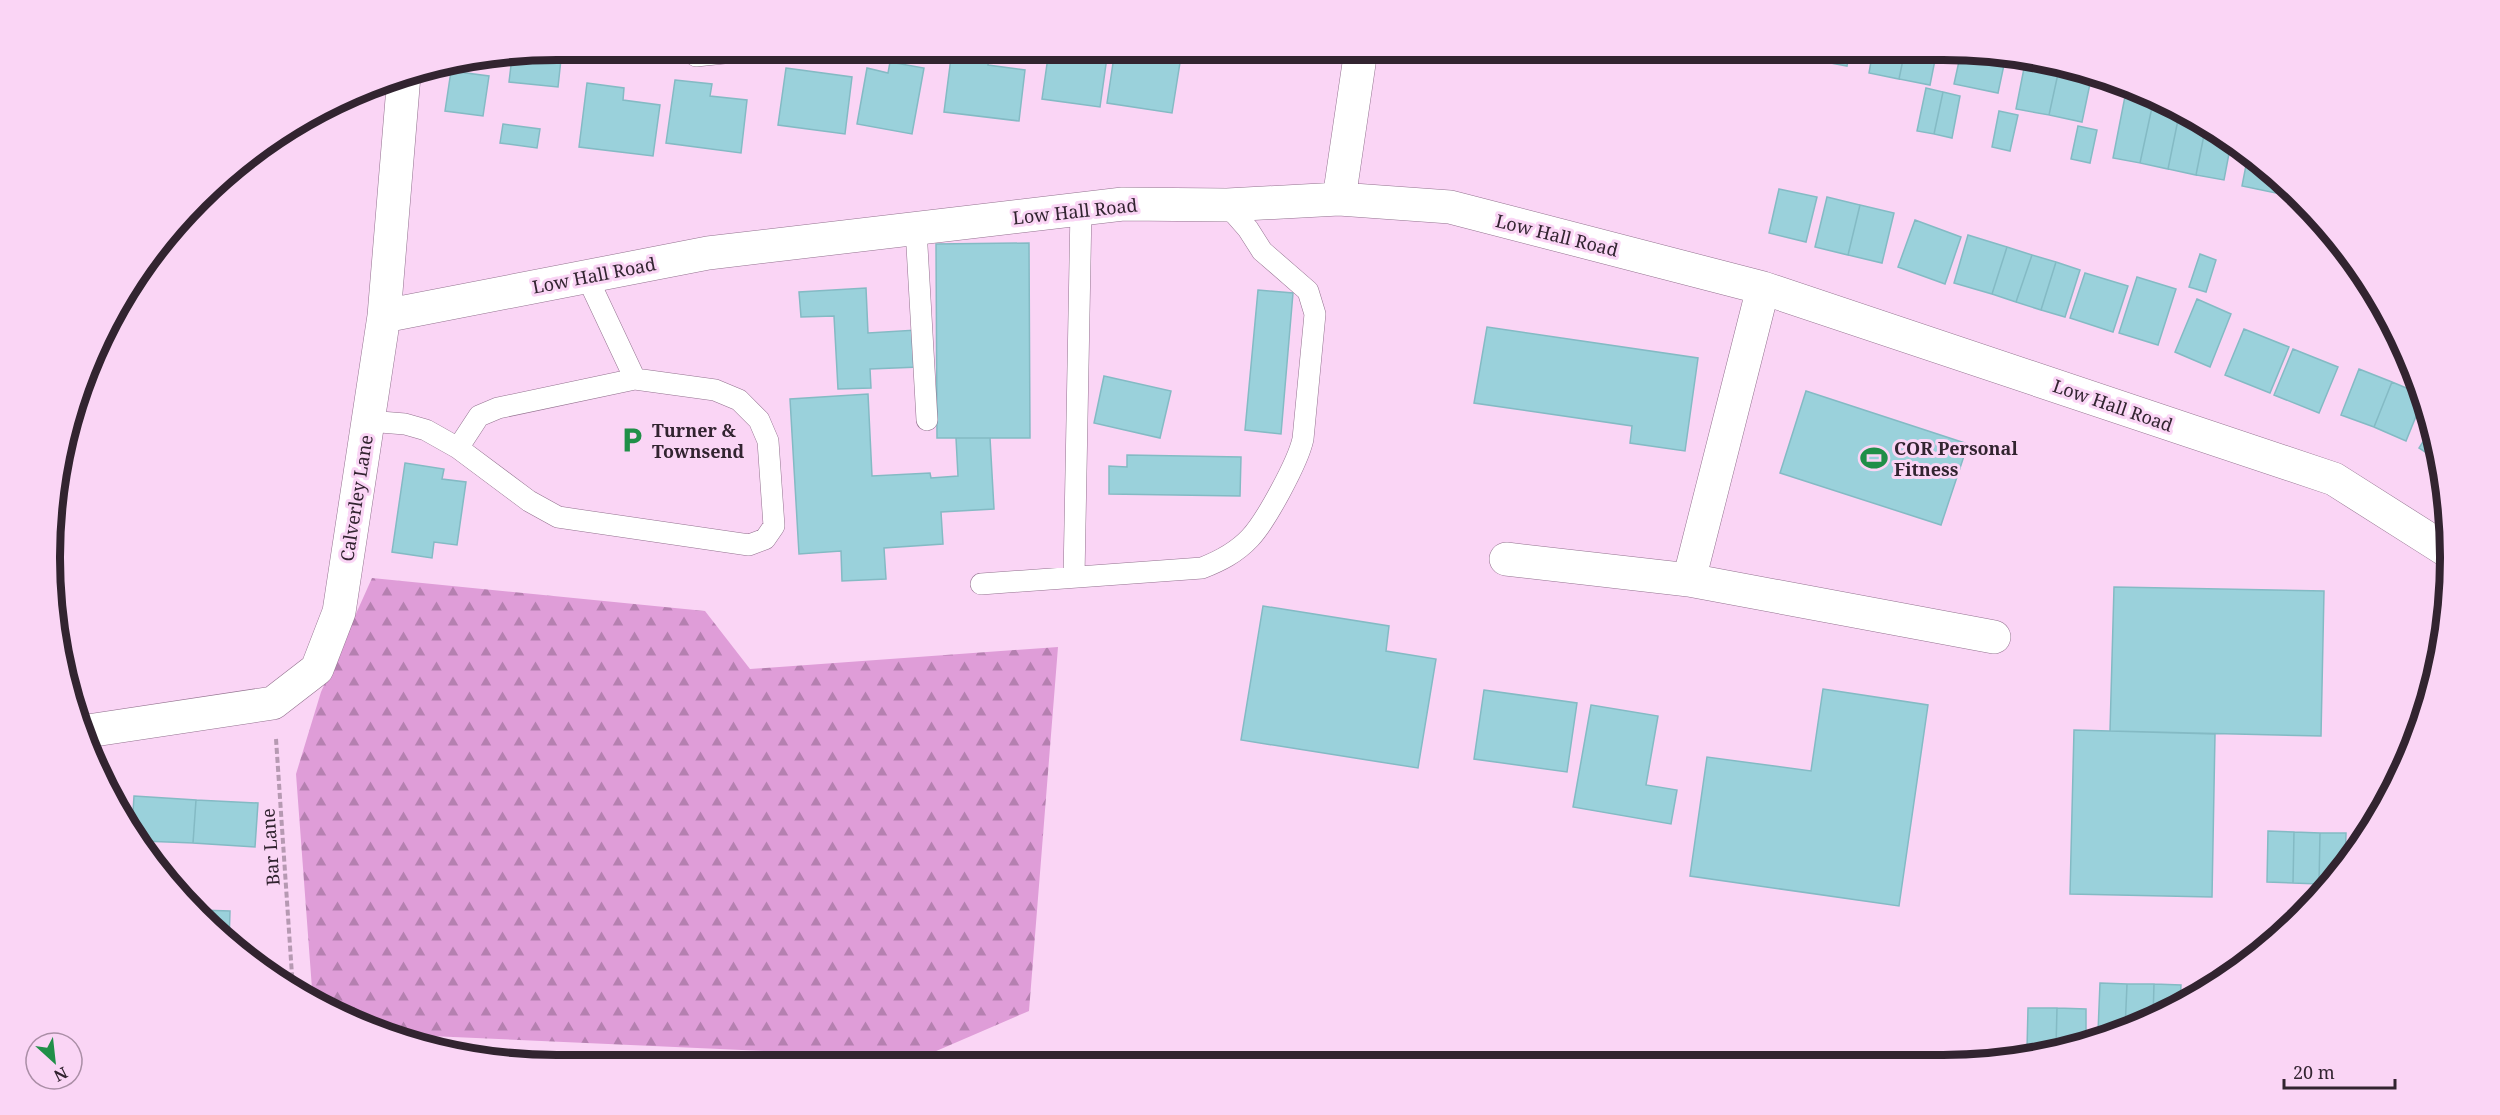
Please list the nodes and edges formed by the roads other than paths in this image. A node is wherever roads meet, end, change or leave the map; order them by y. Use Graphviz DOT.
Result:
graph roads {
  1 [pos="1359,60"];
  2 [pos="403,84"];
  3 [pos="1338,199"];
  4 [pos="1227,205"];
  5 [pos="1081,209"];
  6 [pos="916,229"];
  7 [pos="587,277"];
  8 [pos="1763,288"];
  9 [pos="384,316"];
  10 [pos="635,379"];
  11 [pos="927,420"];
  12 [pos="368,421"];
  13 [pos="458,448"];
  14 [pos="2440,547"];
  15 [pos="1506,559"];
  16 [pos="1074,578"];
  17 [pos="1689,580"];
  18 [pos="981,584"];
  19 [pos="1995,637"];
  20 [pos="91,730"];
  1 -- 3 [label="street"];
  2 -- 9 [label="street, Calverley Lane"];
  3 -- 4 [label="street, Low Hall Road"];
  3 -- 8 [label="street, Low Hall Road"];
  4 -- 5 [label="street, Low Hall Road"];
  4 -- 16 [label="lane"];
  5 -- 6 [label="street, Low Hall Road"];
  5 -- 16 [label="lane"];
  6 -- 7 [label="street, Low Hall Road"];
  6 -- 11 [label="lane"];
  7 -- 9 [label="street, Low Hall Road"];
  7 -- 10 [label="lane"];
  8 -- 14 [label="street, Low Hall Road"];
  8 -- 17 [label="street"];
  9 -- 12 [label="street, Calverley Lane"];
  10 -- 13 [label="lane"];
  10 -- 13 [label="lane"];
  12 -- 13 [label="lane"];
  12 -- 20 [label="street, Calverley Lane"];
  15 -- 17 [label="street"];
  16 -- 18 [label="lane"];
  17 -- 19 [label="street"];
}
